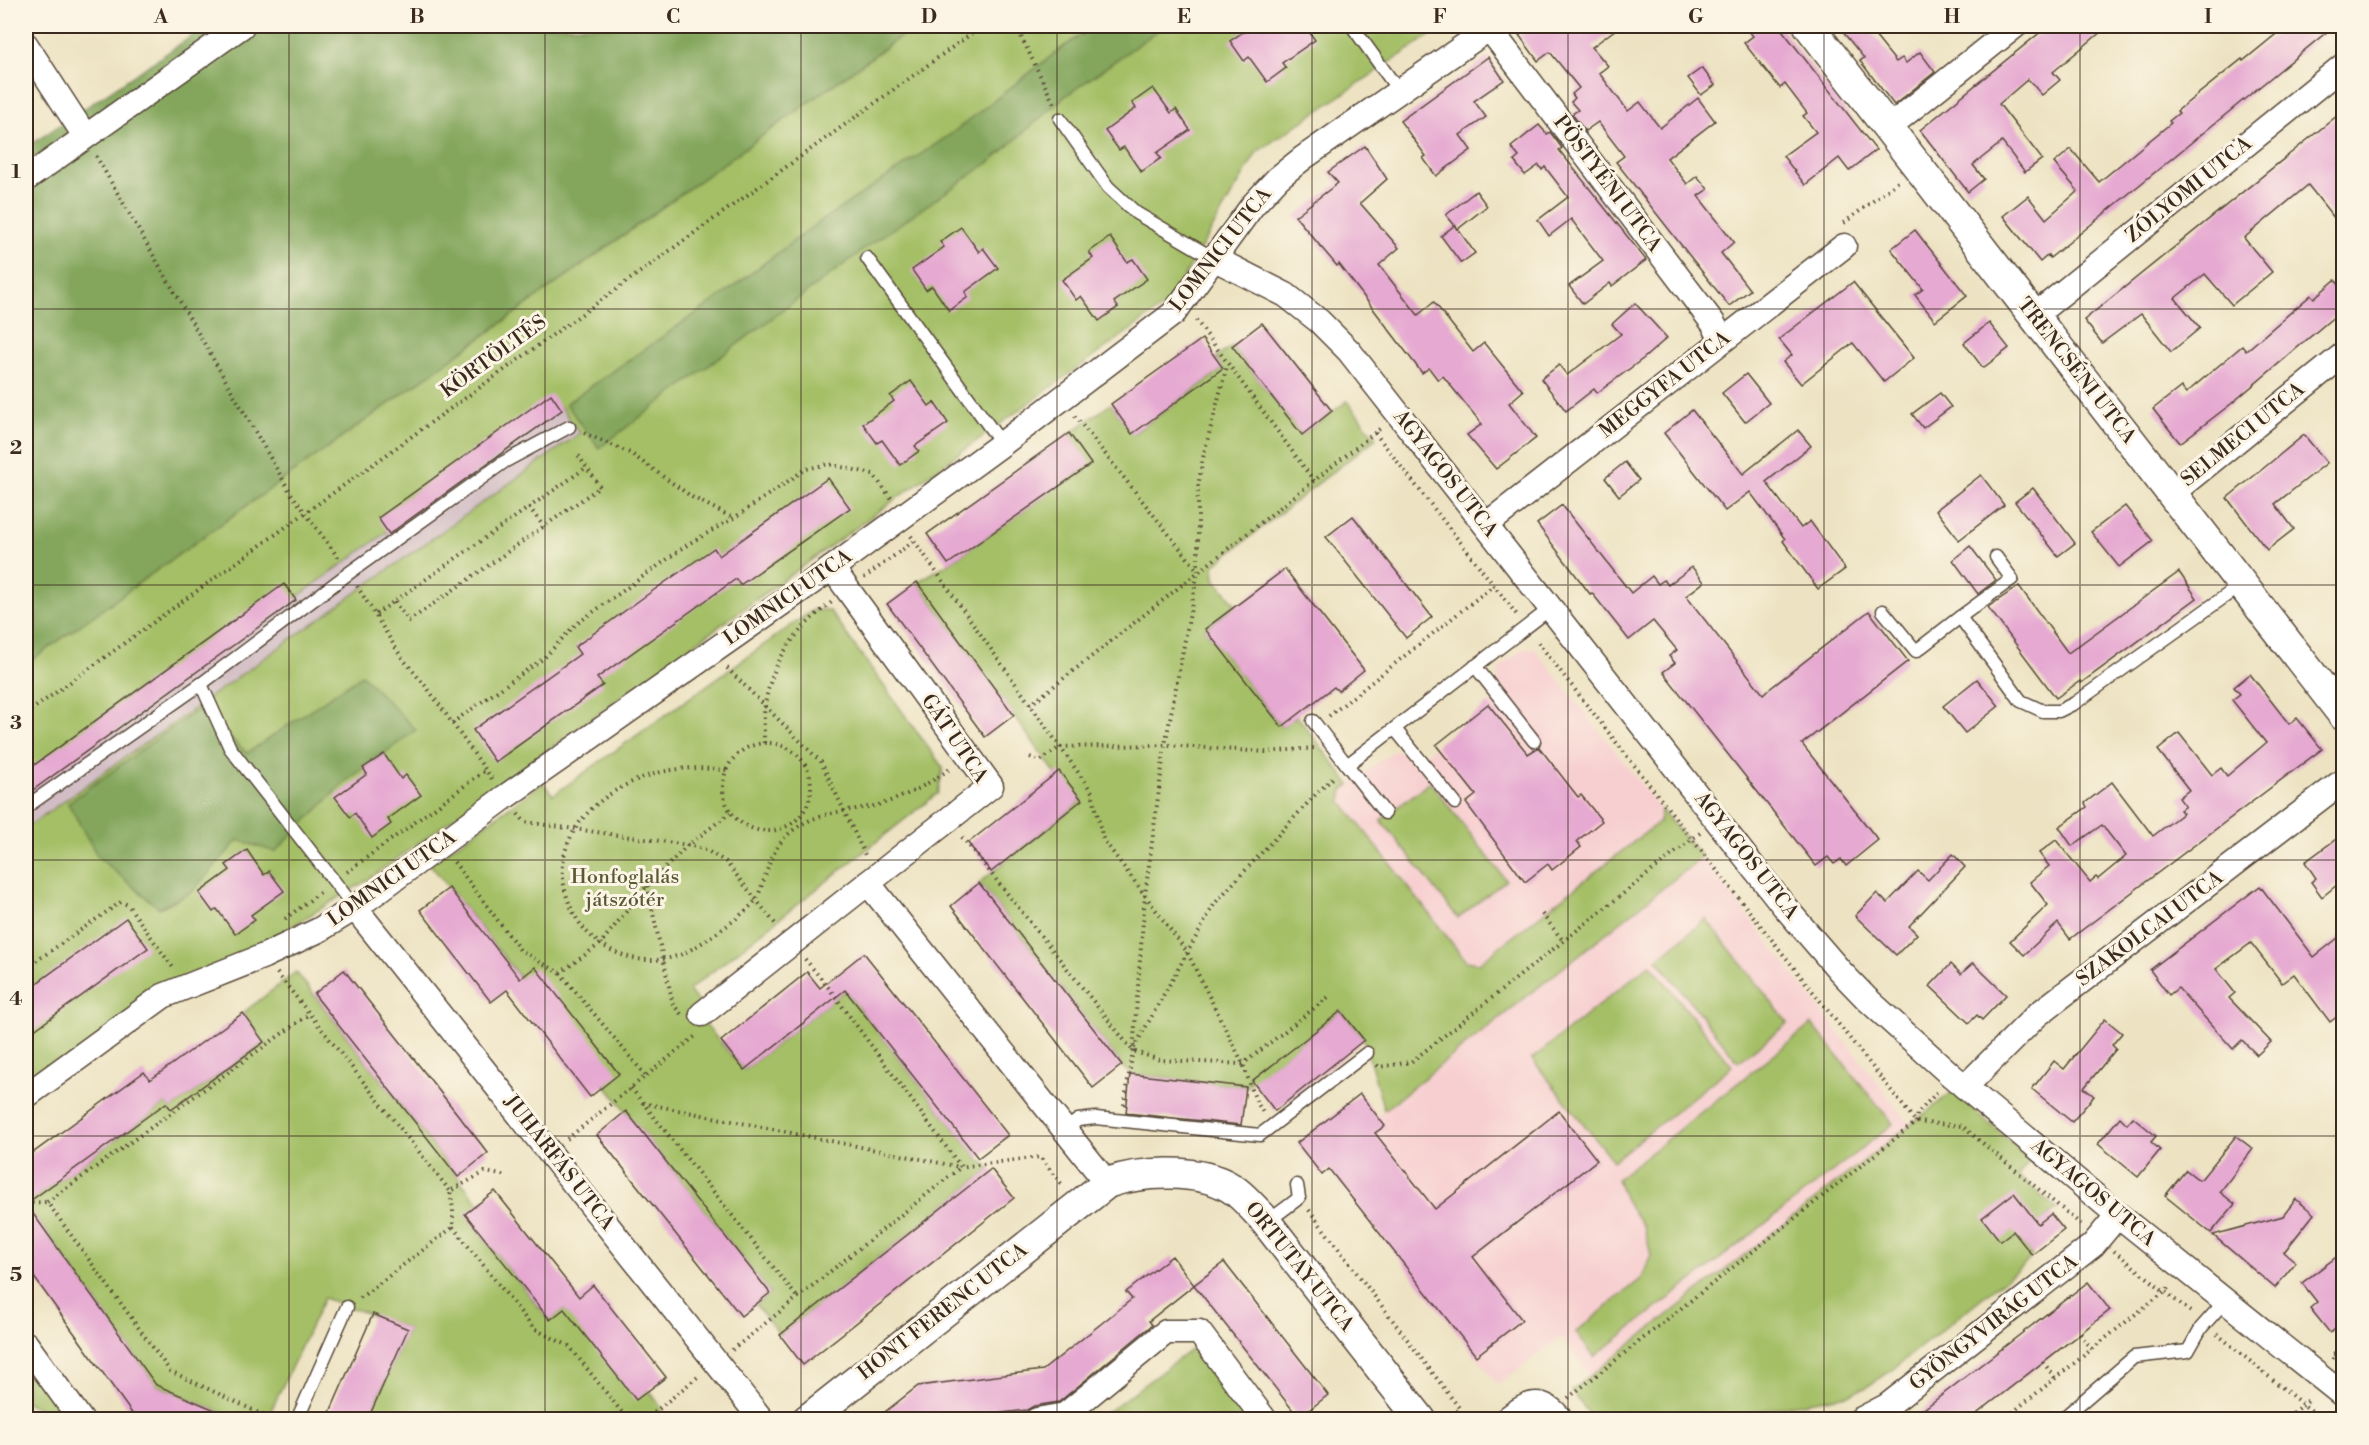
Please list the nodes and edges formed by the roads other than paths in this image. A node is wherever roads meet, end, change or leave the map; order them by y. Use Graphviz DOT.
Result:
graph roads {
  1 [pos="242,26"];
  2 [pos="1352,26"];
  3 [pos="1809,26"];
  4 [pos="2014,26"];
  5 [pos="1491,27"];
  6 [pos="26,45"];
  7 [pos="2343,65"];
  8 [pos="1399,91"];
  9 [pos="1060,119"];
  10 [pos="1889,127"];
  11 [pos="85,136"];
  12 [pos="26,179"];
  13 [pos="1844,246"];
  14 [pos="867,258"];
  15 [pos="1214,258"];
  16 [pos="2034,316"];
  17 [pos="1722,340"];
  18 [pos="2343,354"];
  19 [pos="568,427"];
  20 [pos="1002,444"];
  21 [pos="2171,494"];
  22 [pos="1486,525"];
  23 [pos="1996,556"];
  24 [pos="832,568"];
  25 [pos="2241,585"];
  26 [pos="1551,608"];
  27 [pos="1883,611"];
  28 [pos="1960,617"];
  29 [pos="1475,666"];
  30 [pos="201,684"];
  31 [pos="2343,716"];
  32 [pos="1315,724"];
  33 [pos="1395,729"];
  34 [pos="1534,741"];
  35 [pos="1347,765"];
  36 [pos="2343,780"];
  37 [pos="1455,803"];
  38 [pos="26,807"];
  39 [pos="1385,813"];
  40 [pos="874,878"];
  41 [pos="355,908"];
  42 [pos="694,1024"];
  43 [pos="1367,1053"];
  44 [pos="1958,1082"];
  45 [pos="26,1096"];
  46 [pos="1065,1130"];
  47 [pos="1107,1183"];
  48 [pos="1298,1191"];
  49 [pos="1078,1205"];
  50 [pos="2118,1215"];
  51 [pos="1266,1222"];
  52 [pos="2225,1301"];
  53 [pos="347,1307"];
  54 [pos="26,1344"];
  55 [pos="2343,1396"];
  56 [pos="1557,1415"];
  57 [pos="81,1419"];
  58 [pos="297,1419"];
  59 [pos="762,1419"];
  60 [pos="807,1419"];
  61 [pos="1037,1419"];
  62 [pos="1265,1419"];
  63 [pos="1421,1419"];
  64 [pos="1506,1419"];
  65 [pos="1860,1419"];
  66 [pos="2061,1419"];
  1 -- 11 [label="street"];
  2 -- 8 [label="lane"];
  3 -- 10 [label="street, TRENCSÉNI UTCA"];
  4 -- 10 [label="street"];
  5 -- 8 [label="street, LOMNICI UTCA"];
  5 -- 17 [label="street, PÖSTYÉNI UTCA"];
  6 -- 11 [label="street"];
  7 -- 16 [label="street, ZÓLYOMI UTCA"];
  8 -- 15 [label="street, LOMNICI UTCA"];
  9 -- 15 [label="lane"];
  10 -- 16 [label="street, TRENCSÉNI UTCA"];
  11 -- 12 [label="street"];
  13 -- 17 [label="street, MEGGYFA UTCA"];
  14 -- 20 [label="lane"];
  15 -- 20 [label="street, LOMNICI UTCA"];
  15 -- 22 [label="street, AGYAGOS UTCA"];
  16 -- 21 [label="street, TRENCSÉNI UTCA"];
  17 -- 22 [label="street, MEGGYFA UTCA"];
  18 -- 21 [label="street, SELMECI UTCA"];
  19 -- 30 [label="lane"];
  20 -- 24 [label="street, LOMNICI UTCA"];
  21 -- 25 [label="street, TRENCSÉNI UTCA"];
  22 -- 26 [label="street, AGYAGOS UTCA"];
  23 -- 28 [label="lane"];
  24 -- 40 [label="street, GÁT UTCA"];
  24 -- 41 [label="street, LOMNICI UTCA"];
  25 -- 28 [label="lane"];
  25 -- 31 [label="street, TRENCSÉNI UTCA"];
  26 -- 29 [label="lane"];
  26 -- 44 [label="street, AGYAGOS UTCA"];
  27 -- 28 [label="lane"];
  29 -- 33 [label="lane"];
  29 -- 34 [label="lane"];
  30 -- 38 [label="lane"];
  30 -- 41 [label="lane"];
  32 -- 35 [label="lane"];
  33 -- 35 [label="lane"];
  33 -- 37 [label="lane"];
  35 -- 39 [label="lane"];
  36 -- 44 [label="street, SZAKOLCAI UTCA"];
  40 -- 42 [label="street, GÁT UTCA"];
  40 -- 46 [label="street"];
  41 -- 45 [label="street, LOMNICI UTCA"];
  41 -- 59 [label="street, JUHARFÁS UTCA"];
  43 -- 46 [label="lane"];
  44 -- 50 [label="street, AGYAGOS UTCA"];
  46 -- 47 [label="street"];
  47 -- 49 [label="street, ORTUTAY UTCA"];
  47 -- 51 [label="street, ORTUTAY UTCA"];
  48 -- 51 [label="lane"];
  49 -- 60 [label="street, HONT FERENC UTCA"];
  50 -- 52 [label="street, AGYAGOS UTCA"];
  50 -- 65 [label="street, GYÖNGYVIRÁG UTCA"];
  51 -- 63 [label="street, ORTUTAY UTCA"];
  52 -- 55 [label="street, AGYAGOS UTCA"];
  52 -- 66 [label="lane"];
  53 -- 58 [label="lane"];
  54 -- 57 [label="street"];
  56 -- 64 [label="street"];
  61 -- 62 [label="street"];
}
